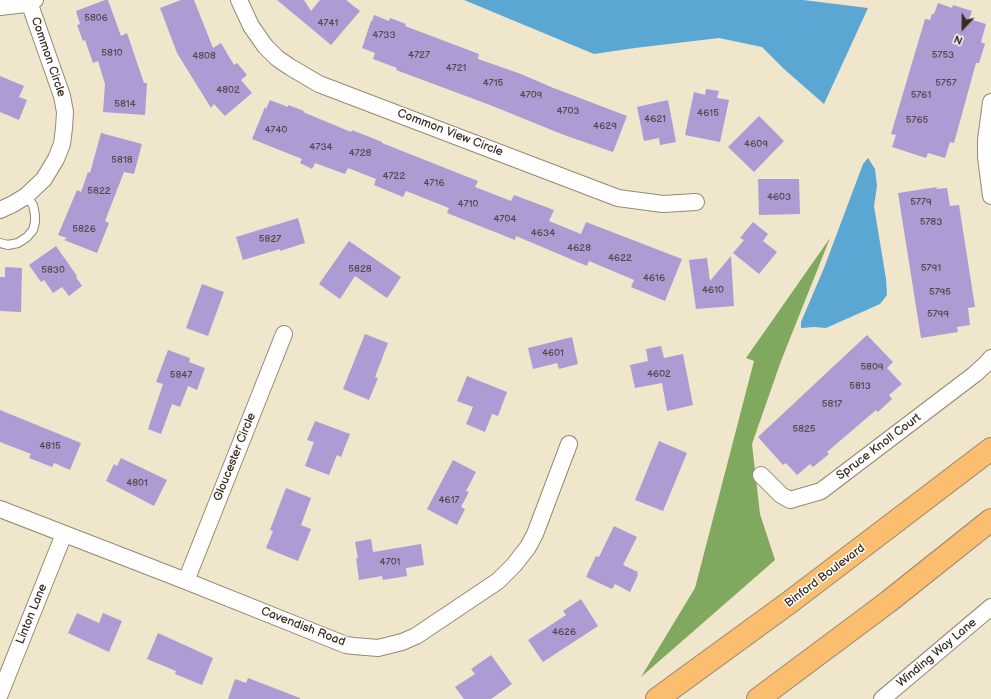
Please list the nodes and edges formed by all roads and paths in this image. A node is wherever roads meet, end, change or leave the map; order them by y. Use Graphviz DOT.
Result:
graph roads {
  1 [pos="239,0"];
  2 [pos="32,1"];
  3 [pos="0,7"];
  4 [pos="991,102"];
  5 [pos="26,196"];
  6 [pos="991,196"];
  7 [pos="696,202"];
  8 [pos="0,210"];
  9 [pos="0,243"];
  10 [pos="284,334"];
  11 [pos="991,358"];
  12 [pos="569,444"];
  13 [pos="991,449"];
  14 [pos="761,474"];
  15 [pos="0,509"];
  16 [pos="991,520"];
  17 [pos="64,534"];
  18 [pos="186,581"];
  19 [pos="991,607"];
  20 [pos="0,694"];
  21 [pos="657,699"];
  22 [pos="758,699"];
  23 [pos="882,699"];
  1 -- 7 [label="street, Common View Circle"];
  2 -- 3 [label="street"];
  2 -- 5 [label="street, Common Circle"];
  4 -- 6 [label="street"];
  5 -- 8 [label="street, Common Circle"];
  5 -- 9 [label="lane"];
  10 -- 18 [label="street, Gloucester Circle"];
  11 -- 14 [label="street, Spruce Knoll Court"];
  12 -- 18 [label="street, Cavendish Road"];
  13 -- 21 [label="main road, Binford Boulevard"];
  15 -- 17 [label="street, Cavendish Road"];
  16 -- 22 [label="main road"];
  17 -- 18 [label="street, Cavendish Road"];
  17 -- 20 [label="street, Linton Lane"];
  19 -- 23 [label="street, Winding Way Lane"];
}
